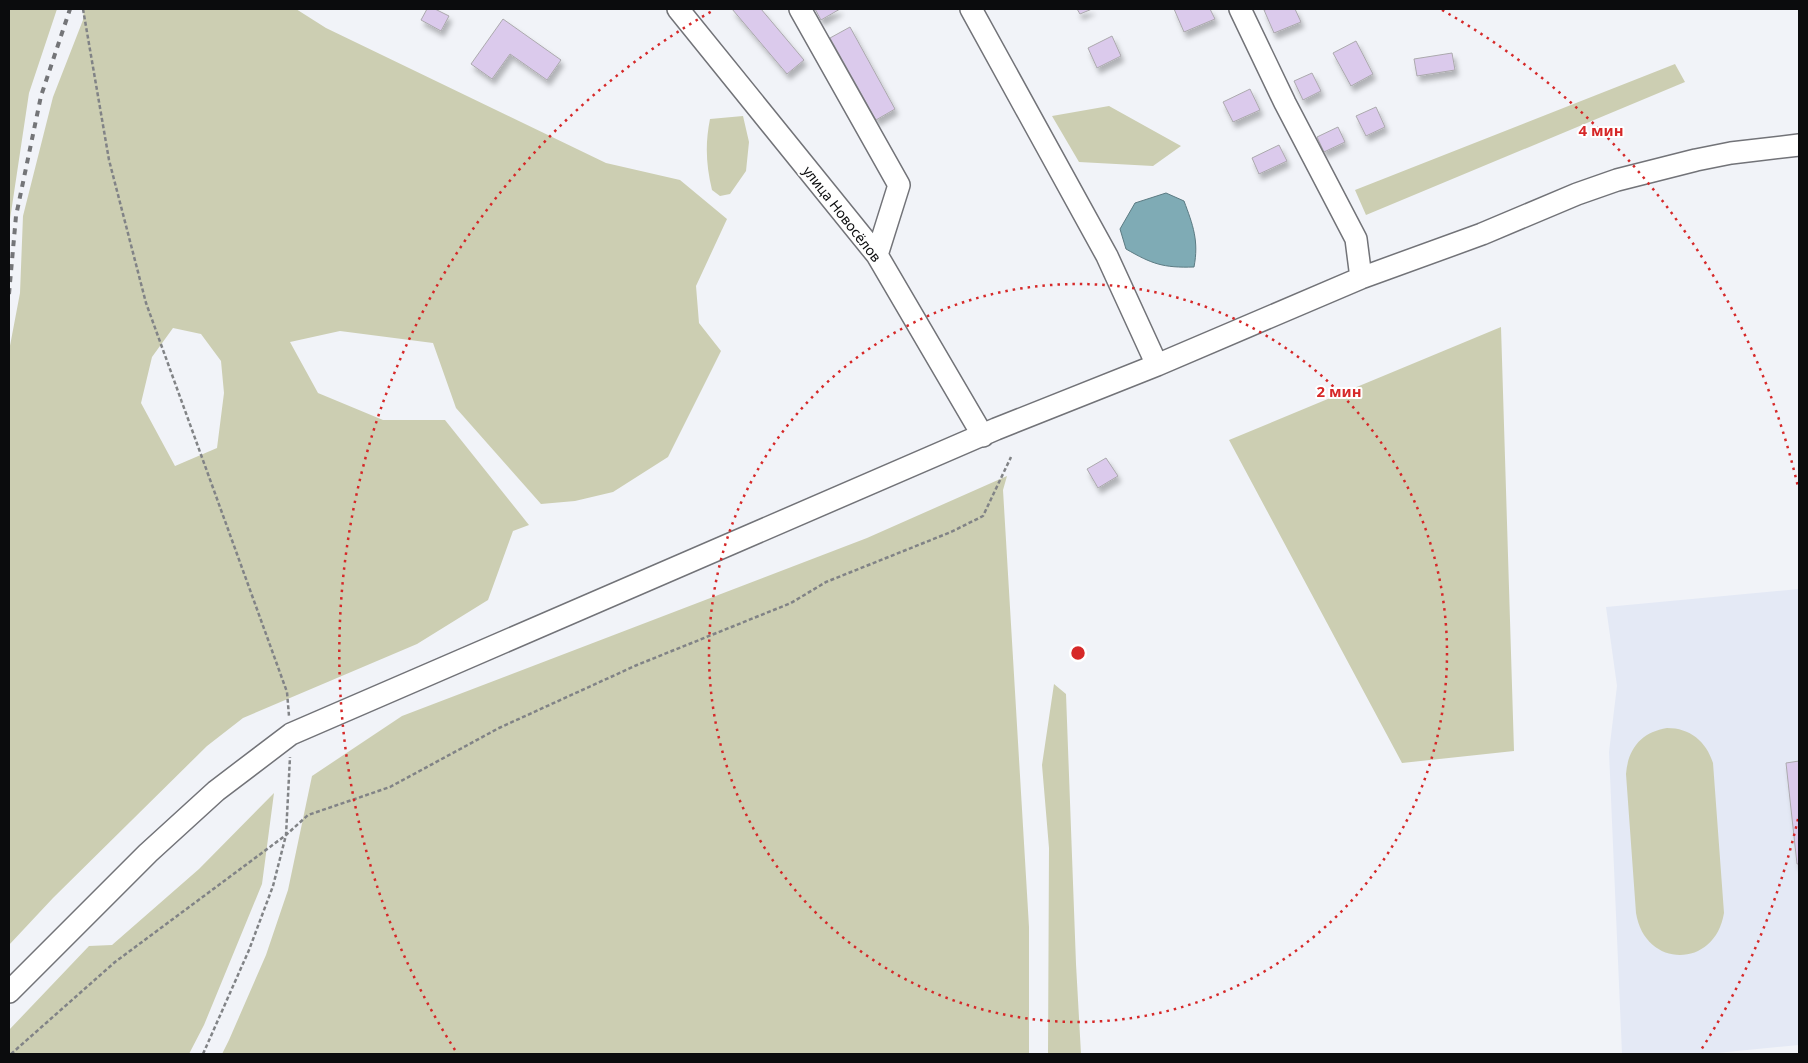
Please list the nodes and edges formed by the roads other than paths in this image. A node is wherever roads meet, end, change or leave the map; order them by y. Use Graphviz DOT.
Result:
graph roads {
  1 [pos="678,9"];
  2 [pos="800,9"];
  3 [pos="971,9"];
  4 [pos="1240,9"];
  5 [pos="1799,145"];
  6 [pos="877,255"];
  7 [pos="1361,278"];
  8 [pos="1157,365"];
  9 [pos="983,436"];
  10 [pos="9,992"];
  1 -- 6 [label="street, улица Новосёлов"];
  2 -- 6 [label="street"];
  3 -- 8 [label="street"];
  4 -- 7 [label="street"];
  5 -- 7 [label="street"];
  6 -- 9 [label="street, улица Новосёлов"];
  7 -- 8 [label="street"];
  8 -- 9 [label="street"];
  9 -- 10 [label="street"];
}
